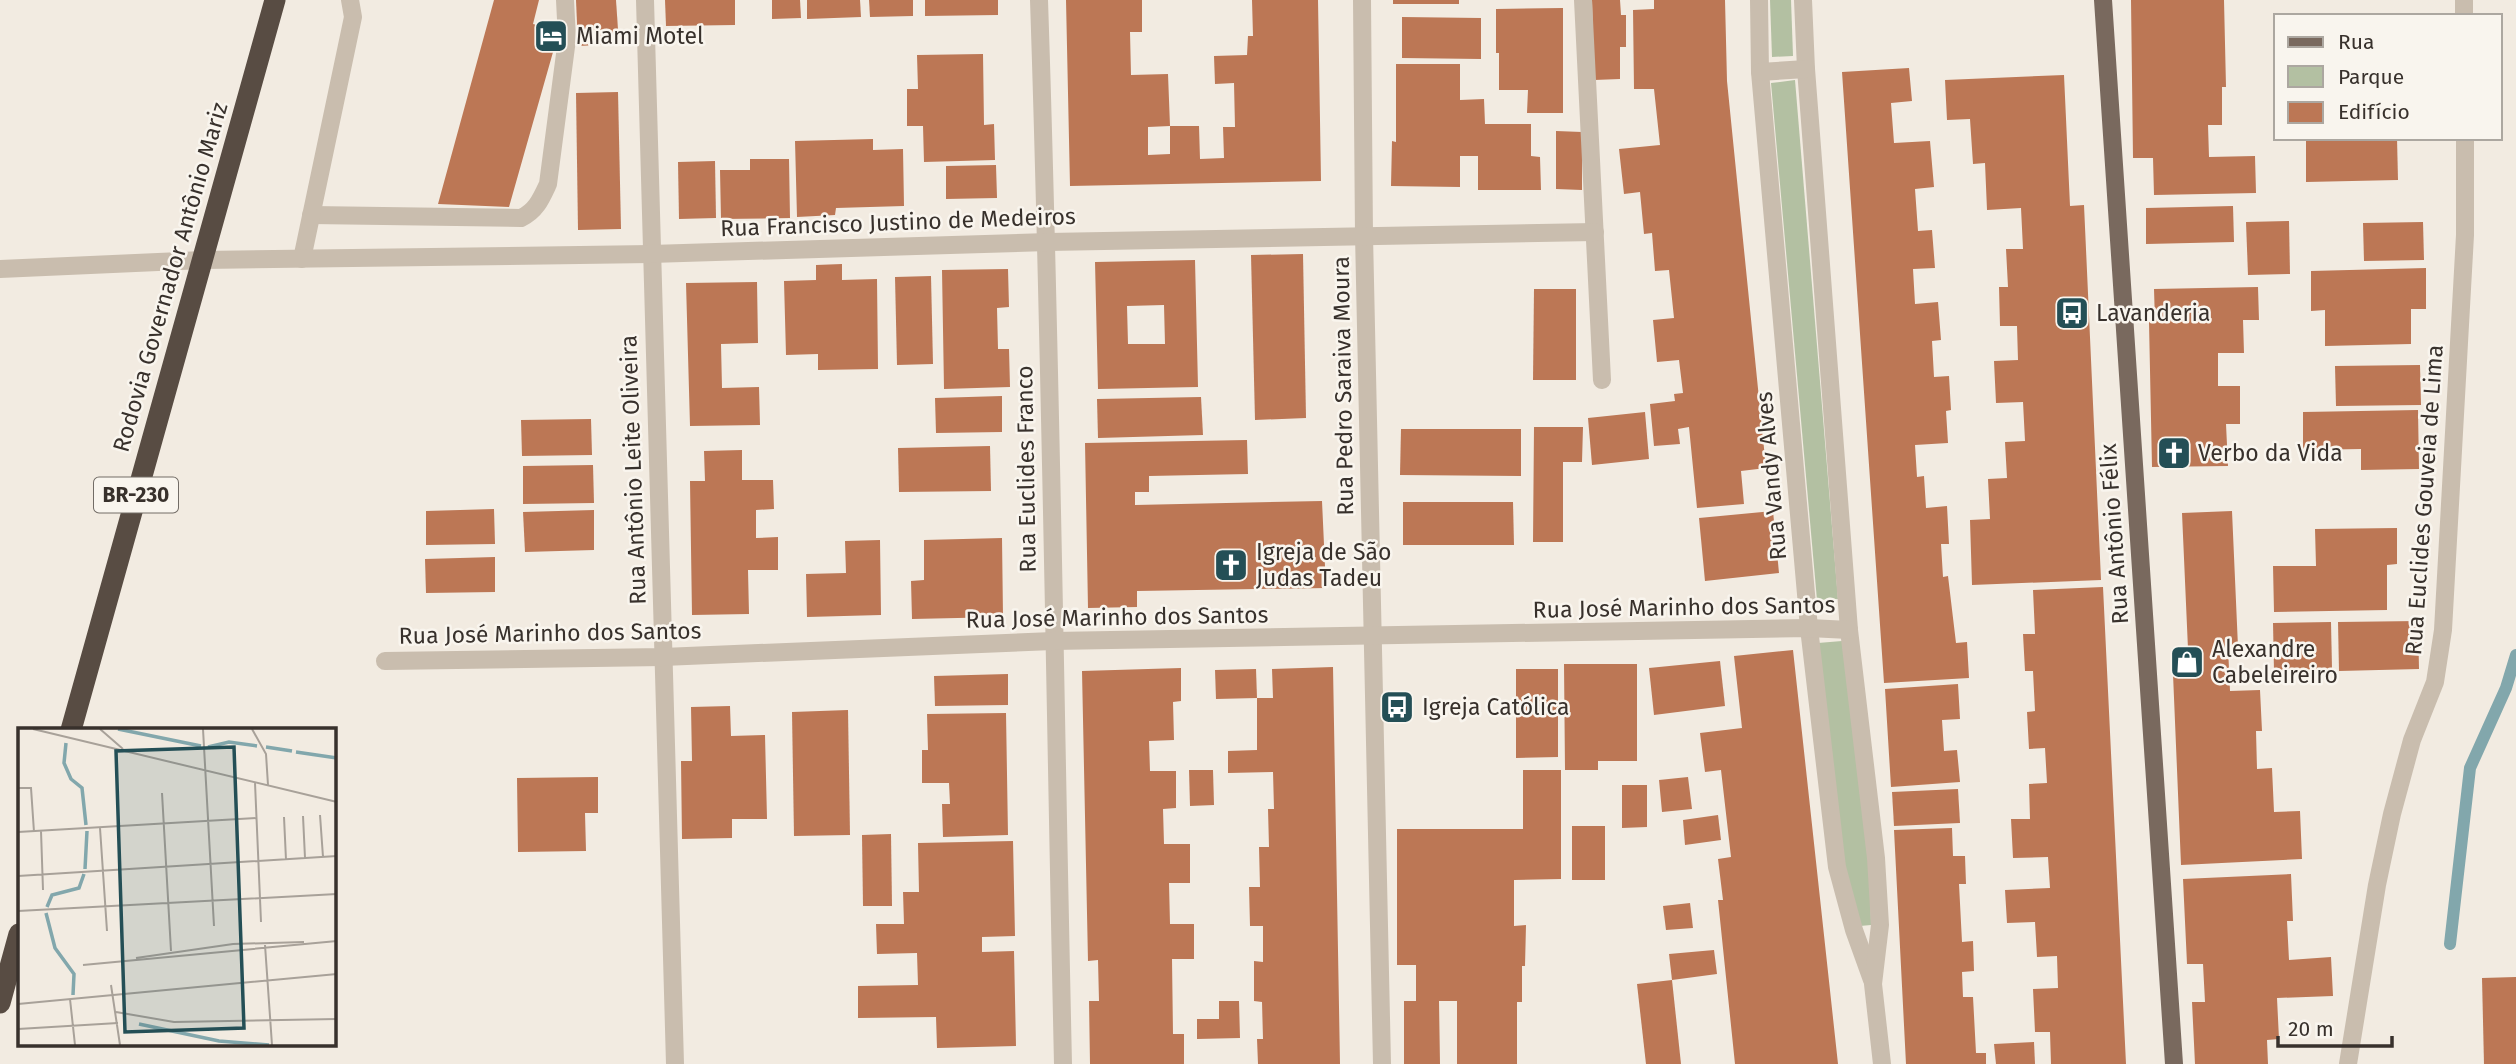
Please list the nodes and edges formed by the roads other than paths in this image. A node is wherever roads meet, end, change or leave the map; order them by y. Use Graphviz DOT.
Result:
graph roads {
  1 [pos="275,0"];
  2 [pos="350,0"];
  3 [pos="565,0"];
  4 [pos="645,0"];
  5 [pos="1039,0"];
  6 [pos="1362,0"];
  7 [pos="1583,0"];
  8 [pos="1759,0"];
  9 [pos="1803,0"];
  10 [pos="2103,0"];
  11 [pos="1806,69"];
  12 [pos="1760,72"];
  13 [pos="2465,140"];
  14 [pos="311,215"];
  15 [pos="1595,233"];
  16 [pos="1364,235"];
  17 [pos="1048,242"];
  18 [pos="651,254"];
  19 [pos="302,259"];
  20 [pos="203,260"];
  21 [pos="0,269"];
  22 [pos="1602,380"];
  23 [pos="1809,628"];
  24 [pos="1849,630"];
  25 [pos="1373,636"];
  26 [pos="1053,641"];
  27 [pos="663,657"];
  28 [pos="385,661"];
  29 [pos="72,728"];
  30 [pos="18,937"];
  31 [pos="6,969"];
  32 [pos="1873,984"];
  33 [pos="0,1003"];
  34 [pos="675,1064"];
  35 [pos="1063,1064"];
  36 [pos="1382,1064"];
  37 [pos="1882,1064"];
  38 [pos="2174,1064"];
  39 [pos="2347,1064"];
  1 -- 20 [label="highway, Rodovia Governador Antônio Mariz / BR-230"];
  2 -- 14 [label="street"];
  3 -- 14 [label="street"];
  4 -- 18 [label="street, Rua Antônio Leite Oliveira"];
  5 -- 17 [label="street, Rua Euclides Franco"];
  6 -- 16 [label="street, Rua Pedro Saraiva Moura"];
  7 -- 15 [label="street"];
  8 -- 12 [label="street, Rua Vandy Alves"];
  9 -- 11 [label="street, Rua Vandy Alves"];
  10 -- 38 [label="main road, Rua Antônio Félix"];
  11 -- 12 [label="street"];
  11 -- 24 [label="street, Rua Vandy Alves"];
  12 -- 23 [label="street, Rua Vandy Alves"];
  13 -- 39 [label="street, Rua Euclides Gouveia de Lima"];
  14 -- 19 [label="street"];
  15 -- 16 [label="street, Rua Francisco Justino de Medeiros"];
  15 -- 22 [label="street"];
  16 -- 17 [label="street, Rua Francisco Justino de Medeiros"];
  16 -- 25 [label="street, Rua Pedro Saraiva Moura"];
  17 -- 18 [label="street, Rua Francisco Justino de Medeiros"];
  17 -- 26 [label="street, Rua Euclides Franco"];
  18 -- 19 [label="street, Rua Francisco Justino de Medeiros"];
  18 -- 27 [label="street, Rua Antônio Leite Oliveira"];
  19 -- 20 [label="street, Rua Francisco Justino de Medeiros"];
  20 -- 21 [label="street, Rua Francisco Justino de Medeiros"];
  20 -- 29 [label="highway, Rodovia Governador Antônio Mariz / BR-230"];
  23 -- 24 [label="street, Rua José Marinho dos Santos"];
  23 -- 25 [label="street, Rua José Marinho dos Santos"];
  23 -- 32 [label="street, Rua Vandy Alves"];
  24 -- 32 [label="street, Rua Vandy Alves"];
  25 -- 26 [label="street, Rua José Marinho dos Santos"];
  25 -- 36 [label="street, Rua Pedro Saraiva Moura"];
  26 -- 27 [label="street, Rua José Marinho dos Santos"];
  26 -- 35 [label="street, Rua Euclides Franco"];
  27 -- 28 [label="street, Rua José Marinho dos Santos"];
  27 -- 34 [label="street, Rua Antônio Leite Oliveira"];
  30 -- 31 [label="highway"];
  31 -- 33 [label="highway"];
  32 -- 37 [label="street, Rua Vandy Alves"];
}
